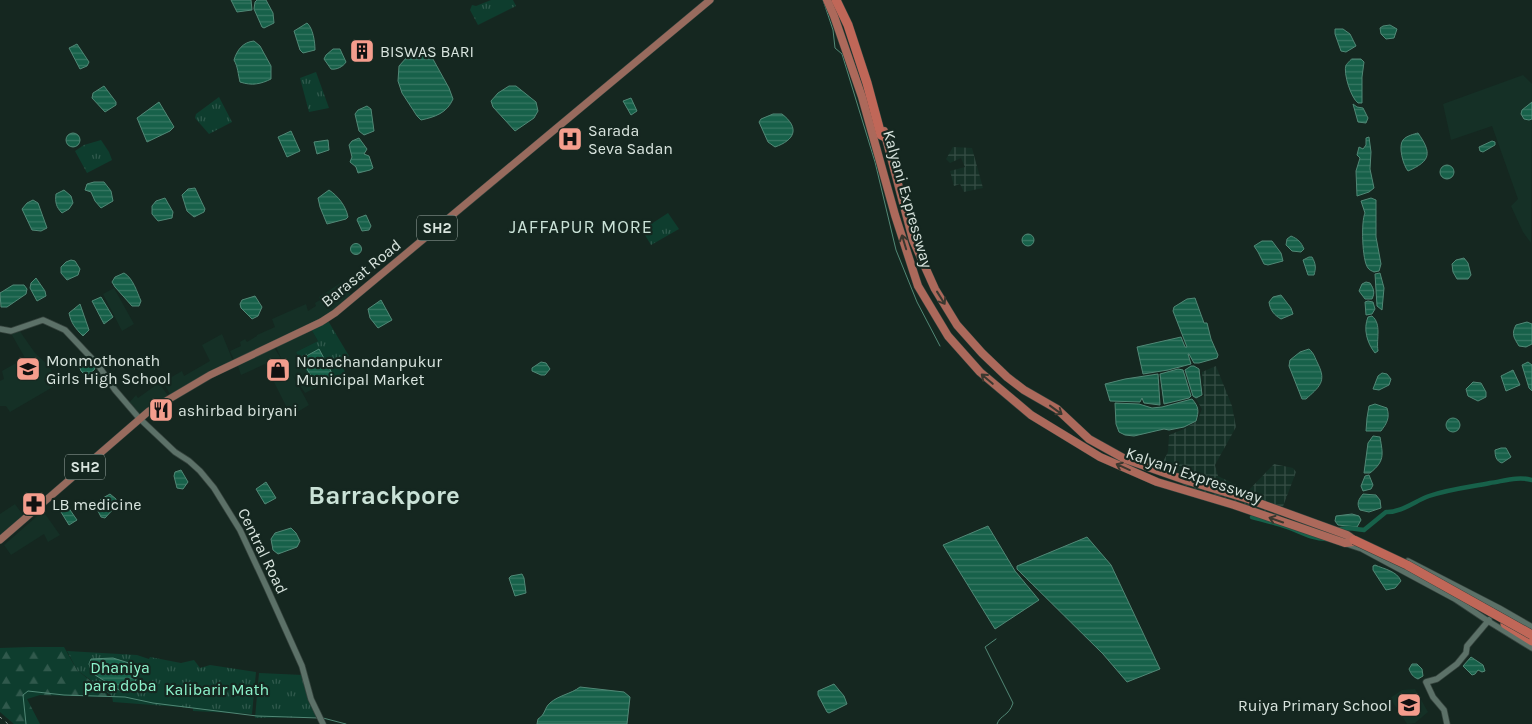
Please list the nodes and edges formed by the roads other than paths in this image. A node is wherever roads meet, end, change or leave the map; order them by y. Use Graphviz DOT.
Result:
graph roads {
  1 [pos="710,0"];
  2 [pos="833,0"];
  3 [pos="849,37"];
  4 [pos="885,137"];
  5 [pos="875,138"];
  6 [pos="0,329"];
  7 [pos="139,418"];
  8 [pos="1324,532"];
  9 [pos="0,540"];
  10 [pos="1350,540"];
  11 [pos="1499,608"];
  12 [pos="1490,620"];
  13 [pos="1532,627"];
  14 [pos="1532,635"];
  15 [pos="1532,641"];
  16 [pos="1532,648"];
  17 [pos="323,724"];
  18 [pos="1447,724"];
  1 -- 7 [label="main road, Barasat Road / SH2"];
  2 -- 3 [label="highway"];
  2 -- 4 [label="highway"];
  2 -- 5 [label="highway, Kalyani Expressway"];
  3 -- 4 [label="highway"];
  3 -- 5 [label="highway"];
  4 -- 8 [label="highway, one-way"];
  8 -- 5 [label="highway, Kalyani Expressway, one-way"];
  6 -- 7 [label="street, Central Road"];
  7 -- 9 [label="main road, Barasat Road / SH2"];
  7 -- 17 [label="street, Central Road"];
  8 -- 10 [label="highway, Kalyani Expressway"];
  8 -- 10 [label="highway, Kalyani Expressway"];
  10 -- 11 [label="street, Kalyani Expressway"];
  10 -- 12 [label="street, Kalyani Expressway"];
  10 -- 14 [label="highway, Kalyani Expressway, bridge"];
  10 -- 15 [label="highway, Kalyani Expressway, bridge"];
  11 -- 12 [label="street"];
  11 -- 13 [label="street, Kalyani Expressway"];
  12 -- 16 [label="street, Kalyani Expressway"];
  12 -- 18 [label="street"];
}
